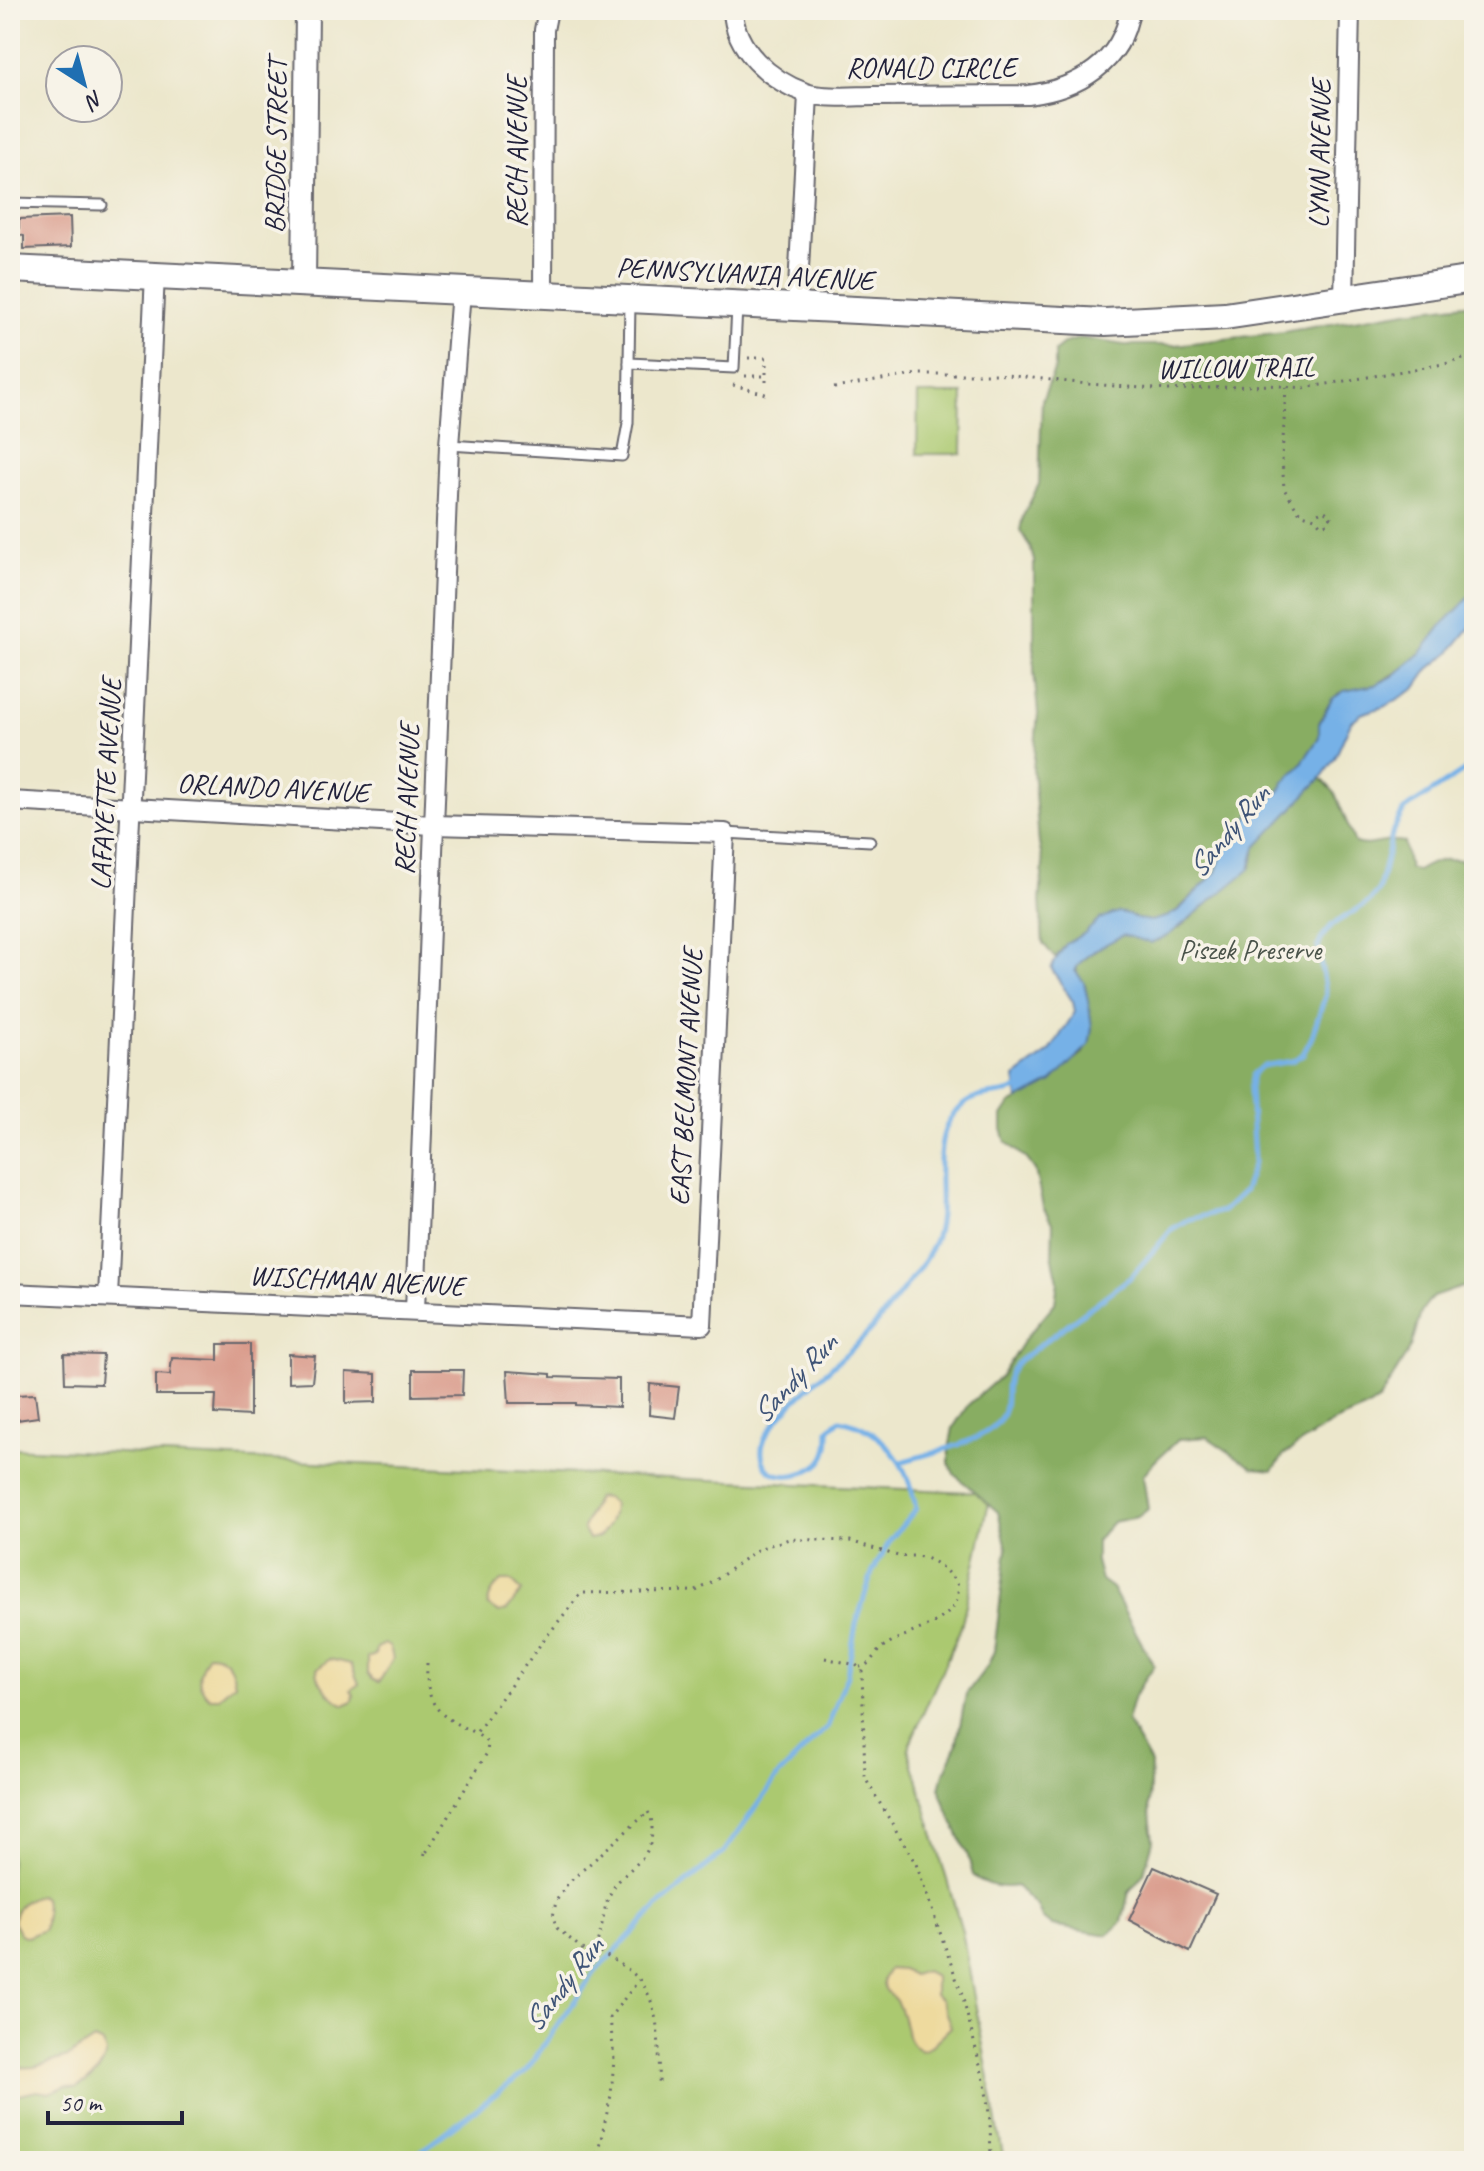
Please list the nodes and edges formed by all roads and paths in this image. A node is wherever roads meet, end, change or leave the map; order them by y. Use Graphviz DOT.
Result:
graph roads {
  1 [pos="307,10"];
  2 [pos="548,10"];
  3 [pos="733,10"];
  4 [pos="1130,10"];
  5 [pos="1350,10"];
  6 [pos="808,94"];
  7 [pos="10,203"];
  8 [pos="102,205"];
  9 [pos="10,269"];
  10 [pos="155,274"];
  11 [pos="1474,279"];
  12 [pos="304,283"];
  13 [pos="461,291"];
  14 [pos="543,294"];
  15 [pos="630,300"];
  16 [pos="1344,300"];
  17 [pos="737,305"];
  18 [pos="797,308"];
  19 [pos="1474,356"];
  20 [pos="734,357"];
  21 [pos="629,363"];
  22 [pos="733,376"];
  23 [pos="766,376"];
  24 [pos="733,385"];
  25 [pos="769,385"];
  26 [pos="1286,387"];
  27 [pos="834,388"];
  28 [pos="769,395"];
  29 [pos="449,445"];
  30 [pos="1315,518"];
  31 [pos="10,801"];
  32 [pos="132,807"];
  33 [pos="433,825"];
  34 [pos="725,833"];
  35 [pos="870,841"];
  36 [pos="10,1293"];
  37 [pos="108,1297"];
  38 [pos="415,1310"];
  39 [pos="702,1325"];
  40 [pos="825,1658"];
  41 [pos="427,1663"];
  42 [pos="858,1666"];
  43 [pos="476,1733"];
  44 [pos="425,1853"];
  45 [pos="600,1952"];
  46 [pos="639,1980"];
  47 [pos="659,2084"];
  48 [pos="596,2161"];
  49 [pos="991,2161"];
  1 -- 12 [label="street, BRIDGE STREET"];
  2 -- 14 [label="street, RECH AVENUE"];
  3 -- 6 [label="street, RONALD CIRCLE"];
  4 -- 6 [label="street, RONALD CIRCLE"];
  5 -- 16 [label="street, LYNN AVENUE"];
  6 -- 18 [label="street"];
  7 -- 8 [label="lane"];
  9 -- 10 [label="main road, PENNSYLVANIA AVENUE"];
  10 -- 12 [label="main road, PENNSYLVANIA AVENUE"];
  10 -- 32 [label="street, LAFAYETTE AVENUE"];
  11 -- 16 [label="main road, PENNSYLVANIA AVENUE"];
  12 -- 13 [label="main road, PENNSYLVANIA AVENUE"];
  13 -- 14 [label="main road, PENNSYLVANIA AVENUE"];
  13 -- 29 [label="street, RECH AVENUE"];
  14 -- 15 [label="main road, PENNSYLVANIA AVENUE"];
  15 -- 17 [label="main road, PENNSYLVANIA AVENUE"];
  15 -- 21 [label="lane"];
  16 -- 18 [label="main road, PENNSYLVANIA AVENUE"];
  17 -- 18 [label="main road, PENNSYLVANIA AVENUE"];
  17 -- 20 [label="lane"];
  19 -- 26 [label="path, WILLOW TRAIL"];
  20 -- 21 [label="lane"];
  20 -- 23 [label="path"];
  21 -- 29 [label="lane"];
  22 -- 23 [label="path"];
  23 -- 25 [label="path"];
  24 -- 28 [label="path"];
  26 -- 27 [label="path, WILLOW TRAIL"];
  26 -- 30 [label="path"];
  29 -- 33 [label="street, RECH AVENUE"];
  31 -- 32 [label="street, ORLANDO AVENUE"];
  32 -- 33 [label="street, ORLANDO AVENUE"];
  32 -- 37 [label="street, LAFAYETTE AVENUE"];
  33 -- 34 [label="street, ORLANDO AVENUE"];
  33 -- 38 [label="street, RECH AVENUE"];
  34 -- 35 [label="lane"];
  34 -- 39 [label="street, EAST BELMONT AVENUE"];
  36 -- 37 [label="street, WISCHMAN AVENUE"];
  37 -- 38 [label="street, WISCHMAN AVENUE"];
  38 -- 39 [label="street, WISCHMAN AVENUE"];
  40 -- 42 [label="path"];
  41 -- 43 [label="path"];
  42 -- 43 [label="path"];
  42 -- 49 [label="path"];
  43 -- 44 [label="path"];
  45 -- 45 [label="path"];
  45 -- 46 [label="path"];
  46 -- 47 [label="path"];
  46 -- 48 [label="path"];
}
